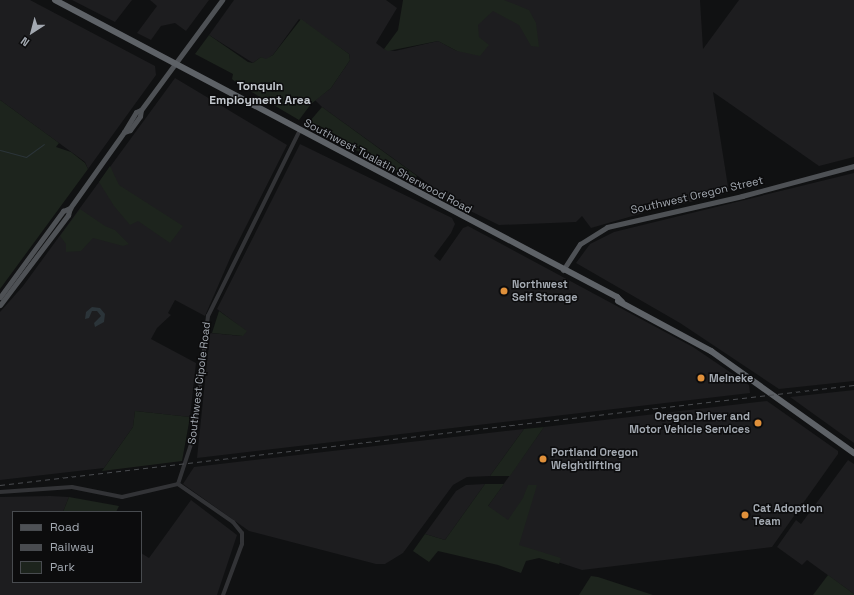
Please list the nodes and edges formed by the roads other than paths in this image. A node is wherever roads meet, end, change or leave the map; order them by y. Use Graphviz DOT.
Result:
graph roads {
  1 [pos="55,0"];
  2 [pos="222,0"];
  3 [pos="174,63"];
  4 [pos="300,130"];
  5 [pos="854,166"];
  6 [pos="70,208"];
  7 [pos="563,270"];
  8 [pos="0,297"];
  9 [pos="0,305"];
  10 [pos="854,453"];
  11 [pos="178,484"];
  12 [pos="0,492"];
  13 [pos="223,595"];
  1 -- 3 [label="highway, Southwest Tualatin Sherwood Road"];
  2 -- 3 [label="main road"];
  3 -- 4 [label="highway, Southwest Tualatin Sherwood Road"];
  3 -- 6 [label="main road"];
  4 -- 7 [label="highway, Southwest Tualatin Sherwood Road"];
  4 -- 11 [label="street, Southwest Cipole Road"];
  5 -- 7 [label="main road, Southwest Oregon Street"];
  6 -- 8 [label="main road"];
  6 -- 9 [label="main road"];
  7 -- 10 [label="highway, Southwest Tualatin Sherwood Road"];
  11 -- 12 [label="street"];
  11 -- 13 [label="street"];
}
